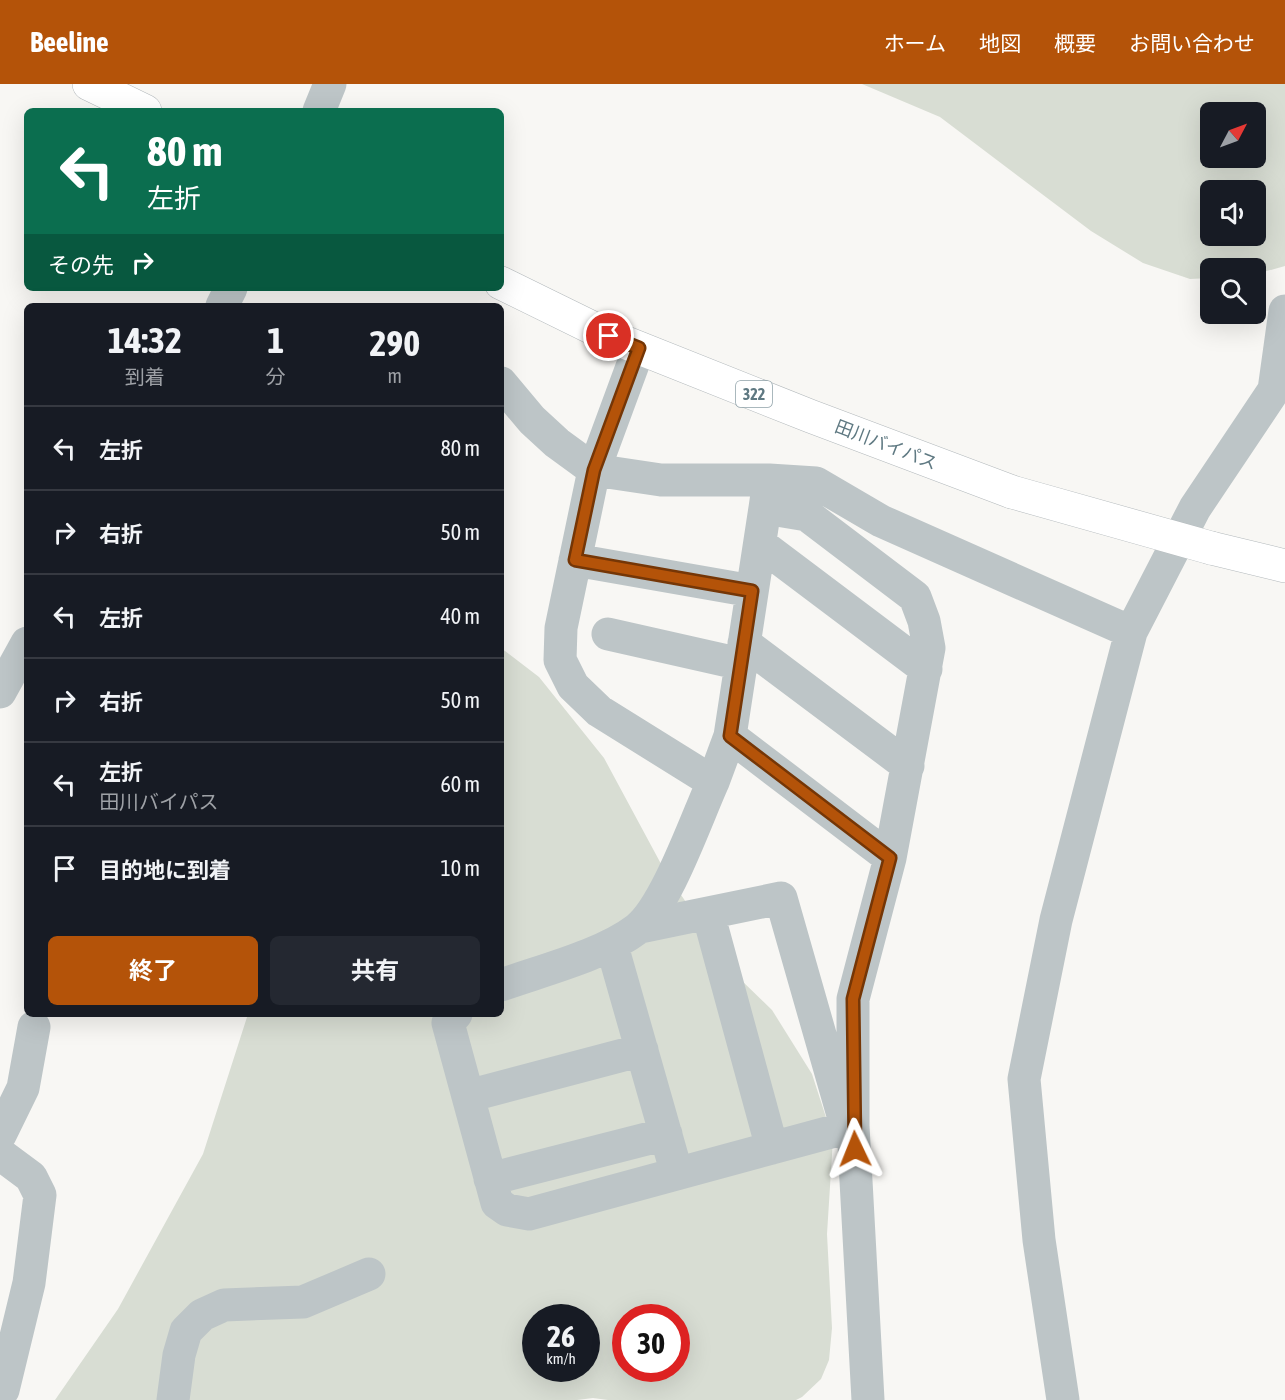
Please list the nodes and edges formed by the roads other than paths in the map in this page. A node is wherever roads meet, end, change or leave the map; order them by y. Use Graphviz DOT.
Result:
graph roads {
  1 [pos="89,84"];
  2 [pos="330,84"];
  3 [pos="139,108"];
  4 [pos="320,108"];
  5 [pos="504,285"];
  6 [pos="1285,311"];
  7 [pos="639,348"];
  8 [pos="504,387"];
  9 [pos="1279,393"];
  10 [pos="594,470"];
  11 [pos="767,494"];
  12 [pos="760,544"];
  13 [pos="575,560"];
  14 [pos="1285,566"];
  15 [pos="752,591"];
  16 [pos="1131,632"];
  17 [pos="608,634"];
  18 [pos="743,653"];
  19 [pos="926,669"];
  20 [pos="730,736"];
  21 [pos="908,766"];
  22 [pos="713,782"];
  23 [pos="890,858"];
  24 [pos="708,913"];
  25 [pos="640,927"];
  26 [pos="612,946"];
  27 [pos="504,984"];
  28 [pos="453,1017"];
  29 [pos="34,1027"];
  30 [pos="642,1050"];
  31 [pos="468,1096"];
  32 [pos="850,1127"];
  33 [pos="666,1134"];
  34 [pos="0,1135"];
  35 [pos="772,1148"];
  36 [pos="0,1154"];
  37 [pos="677,1174"];
  38 [pos="490,1179"];
  39 [pos="369,1274"];
  40 [pos="8,1396"];
  41 [pos="173,1400"];
  42 [pos="868,1400"];
  43 [pos="1063,1400"];
  1 -- 3 [label="highway"];
  2 -- 4 [label="street"];
  5 -- 7 [label="highway, 田川バイパス / 322"];
  6 -- 9 [label="street"];
  7 -- 10 [label="street"];
  7 -- 14 [label="highway, 田川バイパス / 322, bridge"];
  8 -- 10 [label="street"];
  9 -- 16 [label="street"];
  10 -- 11 [label="street"];
  10 -- 13 [label="street"];
  11 -- 12 [label="street"];
  11 -- 16 [label="street"];
  11 -- 19 [label="street"];
  12 -- 15 [label="street"];
  12 -- 19 [label="street"];
  13 -- 15 [label="street"];
  13 -- 22 [label="street"];
  15 -- 18 [label="street"];
  16 -- 43 [label="street"];
  17 -- 18 [label="street"];
  18 -- 20 [label="street"];
  18 -- 21 [label="street"];
  19 -- 21 [label="street"];
  20 -- 22 [label="street"];
  20 -- 23 [label="street"];
  21 -- 23 [label="street"];
  22 -- 25 [label="street"];
  23 -- 32 [label="street"];
  24 -- 25 [label="street"];
  24 -- 32 [label="street"];
  24 -- 35 [label="street"];
  25 -- 26 [label="street"];
  26 -- 27 [label="street"];
  26 -- 30 [label="street"];
  28 -- 31 [label="street"];
  29 -- 34 [label="street"];
  30 -- 31 [label="street"];
  30 -- 33 [label="street"];
  31 -- 38 [label="street"];
  32 -- 35 [label="street"];
  32 -- 42 [label="street"];
  33 -- 37 [label="street"];
  33 -- 38 [label="street"];
  35 -- 37 [label="street"];
  36 -- 40 [label="street"];
  37 -- 38 [label="street"];
  39 -- 41 [label="street"];
}
